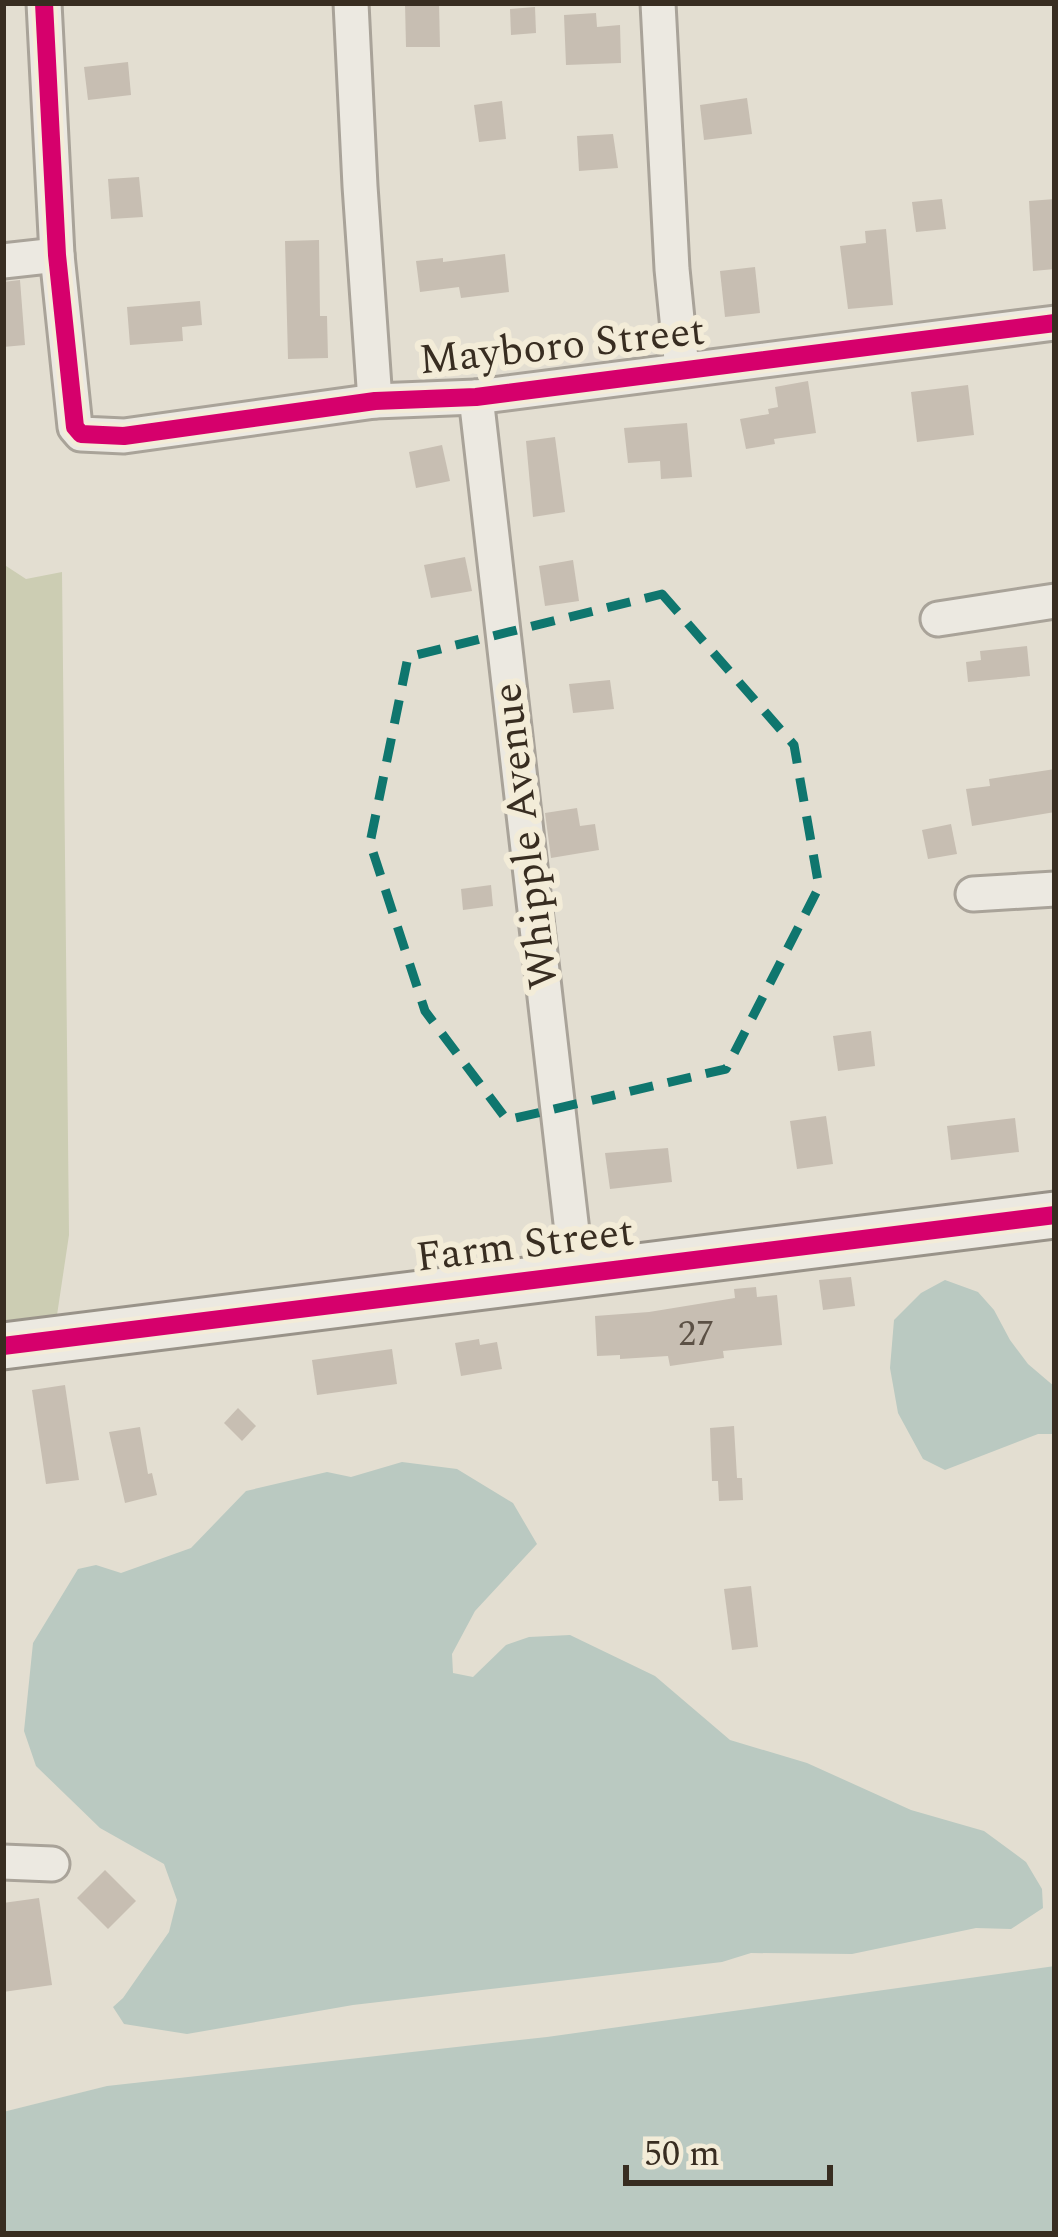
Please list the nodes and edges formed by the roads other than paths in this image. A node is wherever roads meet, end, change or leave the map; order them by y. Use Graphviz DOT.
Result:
graph roads {
  1 [pos="44,3"];
  2 [pos="351,3"];
  3 [pos="658,3"];
  4 [pos="57,255"];
  5 [pos="3,261"];
  6 [pos="1055,323"];
  7 [pos="682,369"];
  8 [pos="476,397"];
  9 [pos="375,401"];
  10 [pos="1055,602"];
  11 [pos="938,619"];
  12 [pos="1055,889"];
  13 [pos="973,894"];
  14 [pos="1055,1215"];
  15 [pos="577,1275"];
  16 [pos="3,1346"];
  17 [pos="3,1862"];
  18 [pos="52,1864"];
  1 -- 4 [label="street"];
  2 -- 9 [label="street"];
  3 -- 7 [label="street"];
  4 -- 5 [label="street"];
  4 -- 9 [label="street, Mayboro Street"];
  6 -- 7 [label="street, Mayboro Street"];
  7 -- 8 [label="street, Mayboro Street"];
  8 -- 9 [label="street, Mayboro Street"];
  8 -- 15 [label="street, Whipple Avenue"];
  10 -- 11 [label="street"];
  12 -- 13 [label="street"];
  14 -- 15 [label="street, Farm Street"];
  15 -- 16 [label="street, Farm Street"];
  17 -- 18 [label="street"];
}
